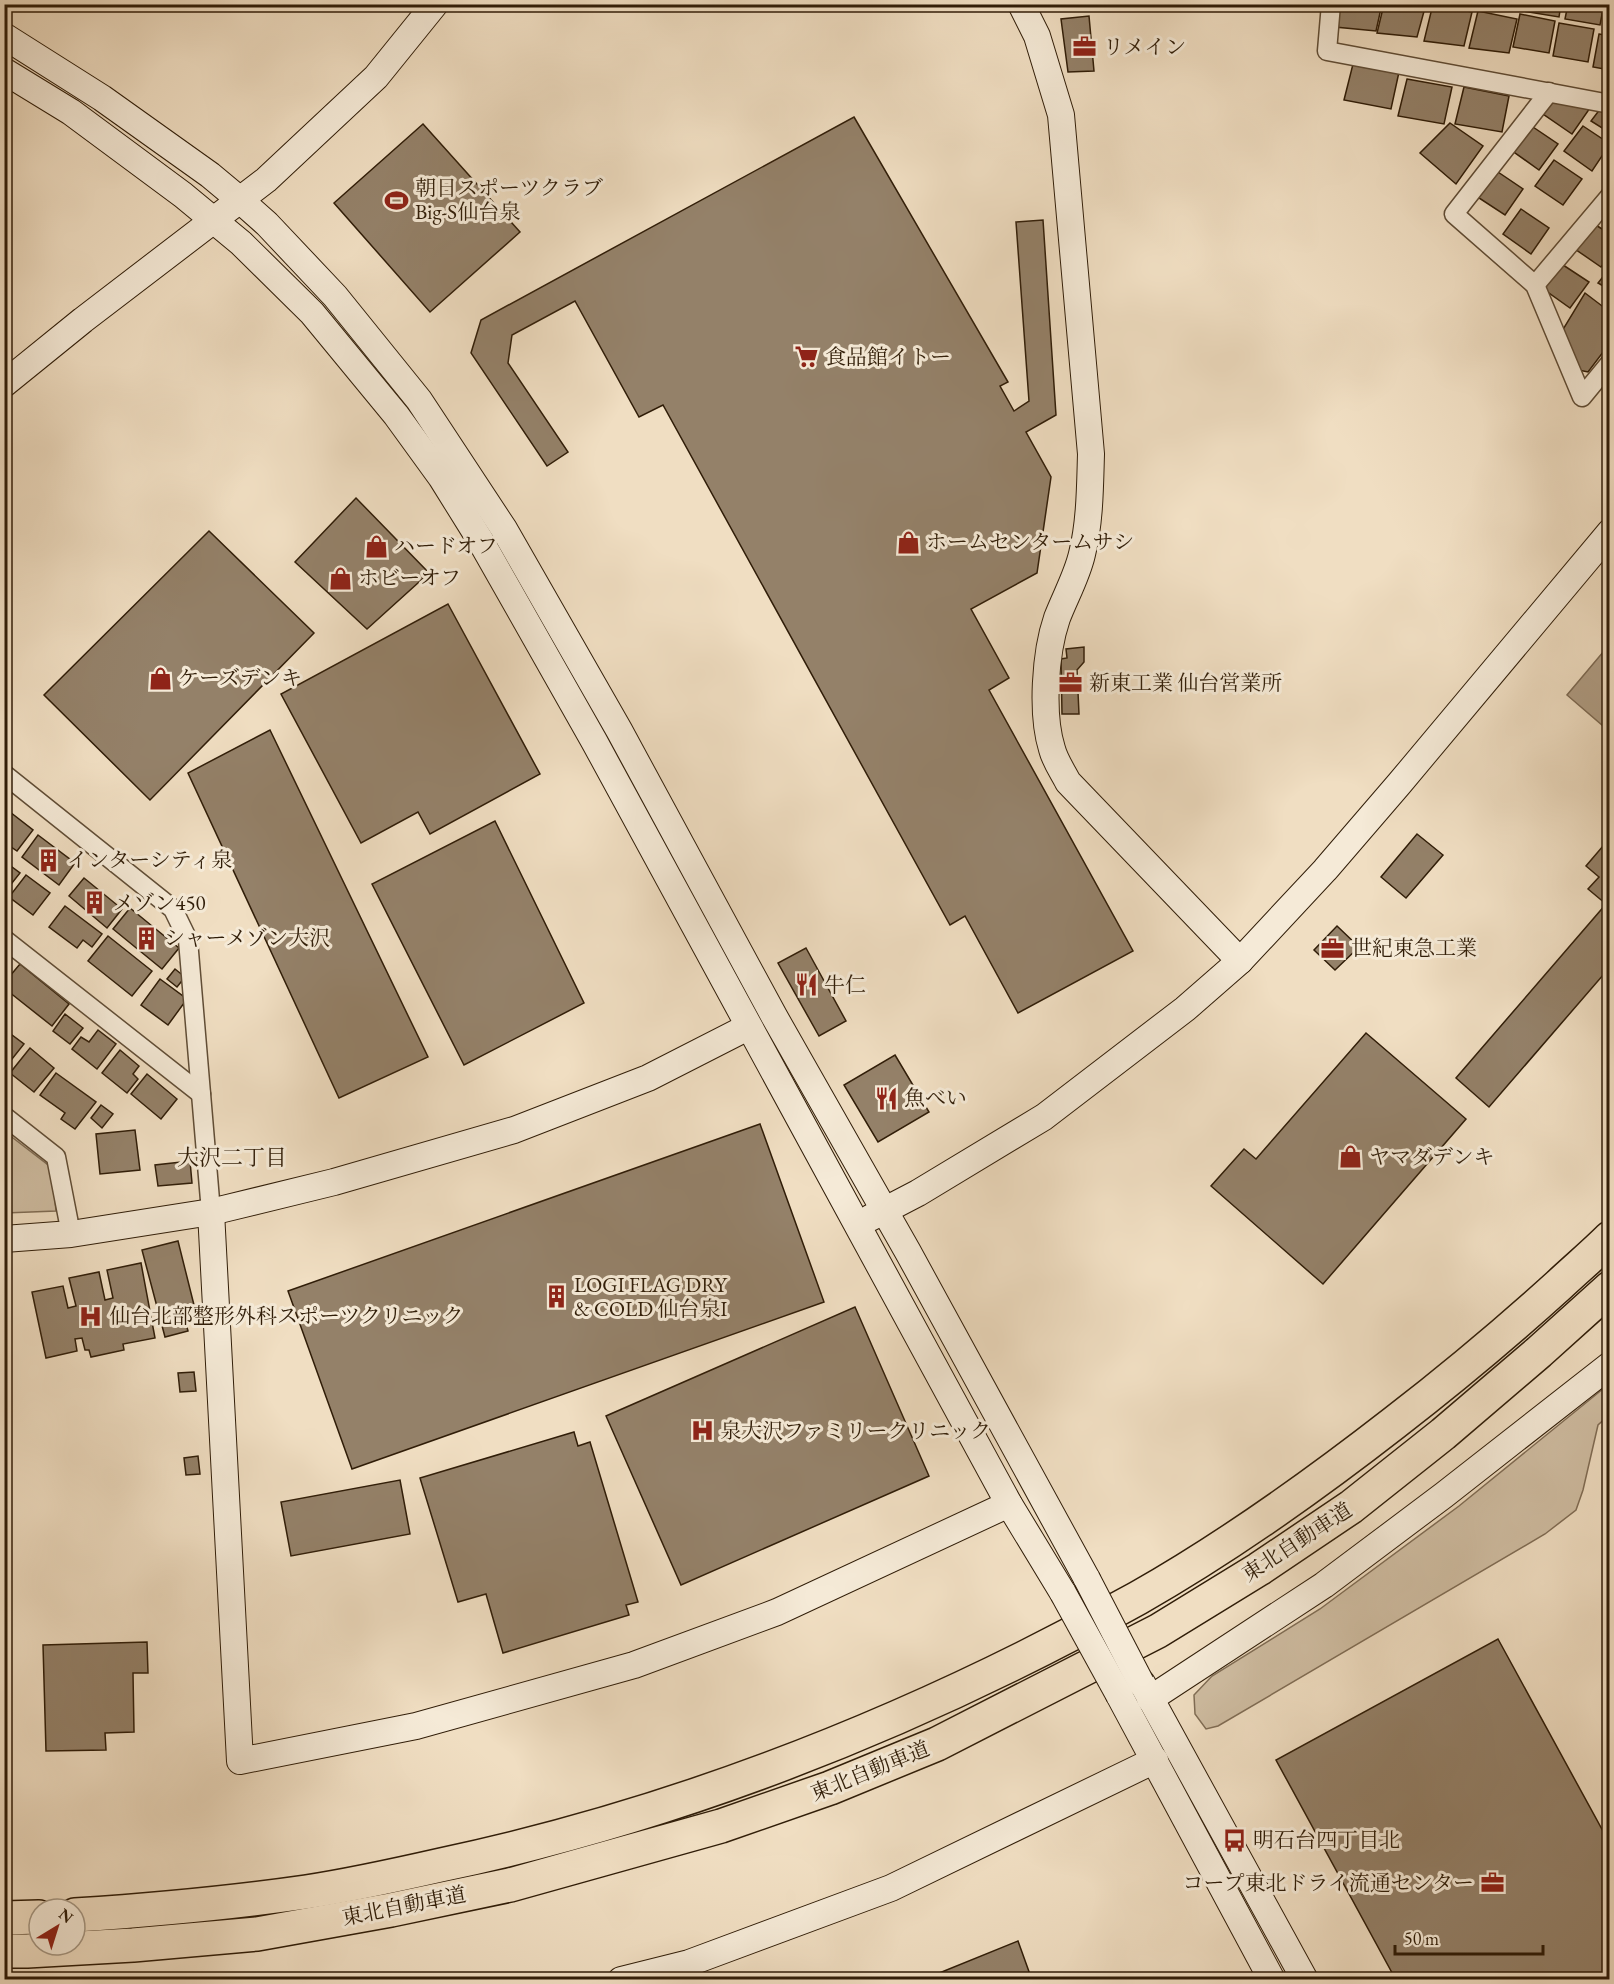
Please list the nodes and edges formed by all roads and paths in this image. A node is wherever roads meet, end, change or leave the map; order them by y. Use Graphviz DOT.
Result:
graph roads {
  1 [pos="435,4"];
  2 [pos="1021,4"];
  3 [pos="1331,4"];
  4 [pos="4,36"];
  5 [pos="4,71"];
  6 [pos="1550,92"];
  7 [pos="1610,104"];
  8 [pos="1610,196"];
  9 [pos="240,200"];
  10 [pos="214,220"];
  11 [pos="1535,285"];
  12 [pos="1610,363"];
  13 [pos="4,384"];
  14 [pos="1610,532"];
  15 [pos="4,774"];
  16 [pos="4,939"];
  17 [pos="1240,961"];
  18 [pos="748,1027"];
  19 [pos="201,1094"];
  20 [pos="4,1116"];
  21 [pos="885,1210"];
  22 [pos="211,1212"];
  23 [pos="856,1226"];
  24 [pos="71,1234"];
  25 [pos="1610,1238"];
  26 [pos="4,1239"];
  27 [pos="1610,1288"];
  28 [pos="1610,1365"];
  29 [pos="1009,1504"];
  30 [pos="1137,1692"];
  31 [pos="1155,1760"];
  32 [pos="87,1915"];
  33 [pos="27,1917"];
  34 [pos="4,1918"];
  35 [pos="12,1952"];
  36 [pos="621,1980"];
  37 [pos="1272,1980"];
  38 [pos="1305,1980"];
  1 -- 9 [label="street"];
  2 -- 17 [label="street"];
  3 -- 6 [label="street"];
  4 -- 9 [label="street"];
  5 -- 10 [label="street"];
  6 -- 7 [label="street"];
  6 -- 11 [label="street"];
  8 -- 11 [label="street"];
  9 -- 10 [label="street"];
  9 -- 21 [label="street"];
  10 -- 13 [label="street"];
  10 -- 18 [label="street"];
  11 -- 12 [label="street"];
  14 -- 17 [label="street"];
  15 -- 19 [label="street"];
  16 -- 19 [label="street"];
  17 -- 21 [label="street"];
  18 -- 22 [label="street"];
  18 -- 23 [label="street"];
  19 -- 22 [label="street"];
  20 -- 24 [label="street"];
  21 -- 23 [label="street"];
  21 -- 30 [label="street, bridge"];
  22 -- 24 [label="street"];
  22 -- 29 [label="street"];
  23 -- 29 [label="street"];
  24 -- 26 [label="street"];
  25 -- 32 [label="highway, 東北自動車道"];
  27 -- 35 [label="highway, 東北自動車道"];
  28 -- 30 [label="street"];
  29 -- 30 [label="street, bridge"];
  30 -- 31 [label="street"];
  30 -- 38 [label="street"];
  31 -- 36 [label="street"];
  31 -- 37 [label="street"];
  33 -- 34 [label="highway"];
}
